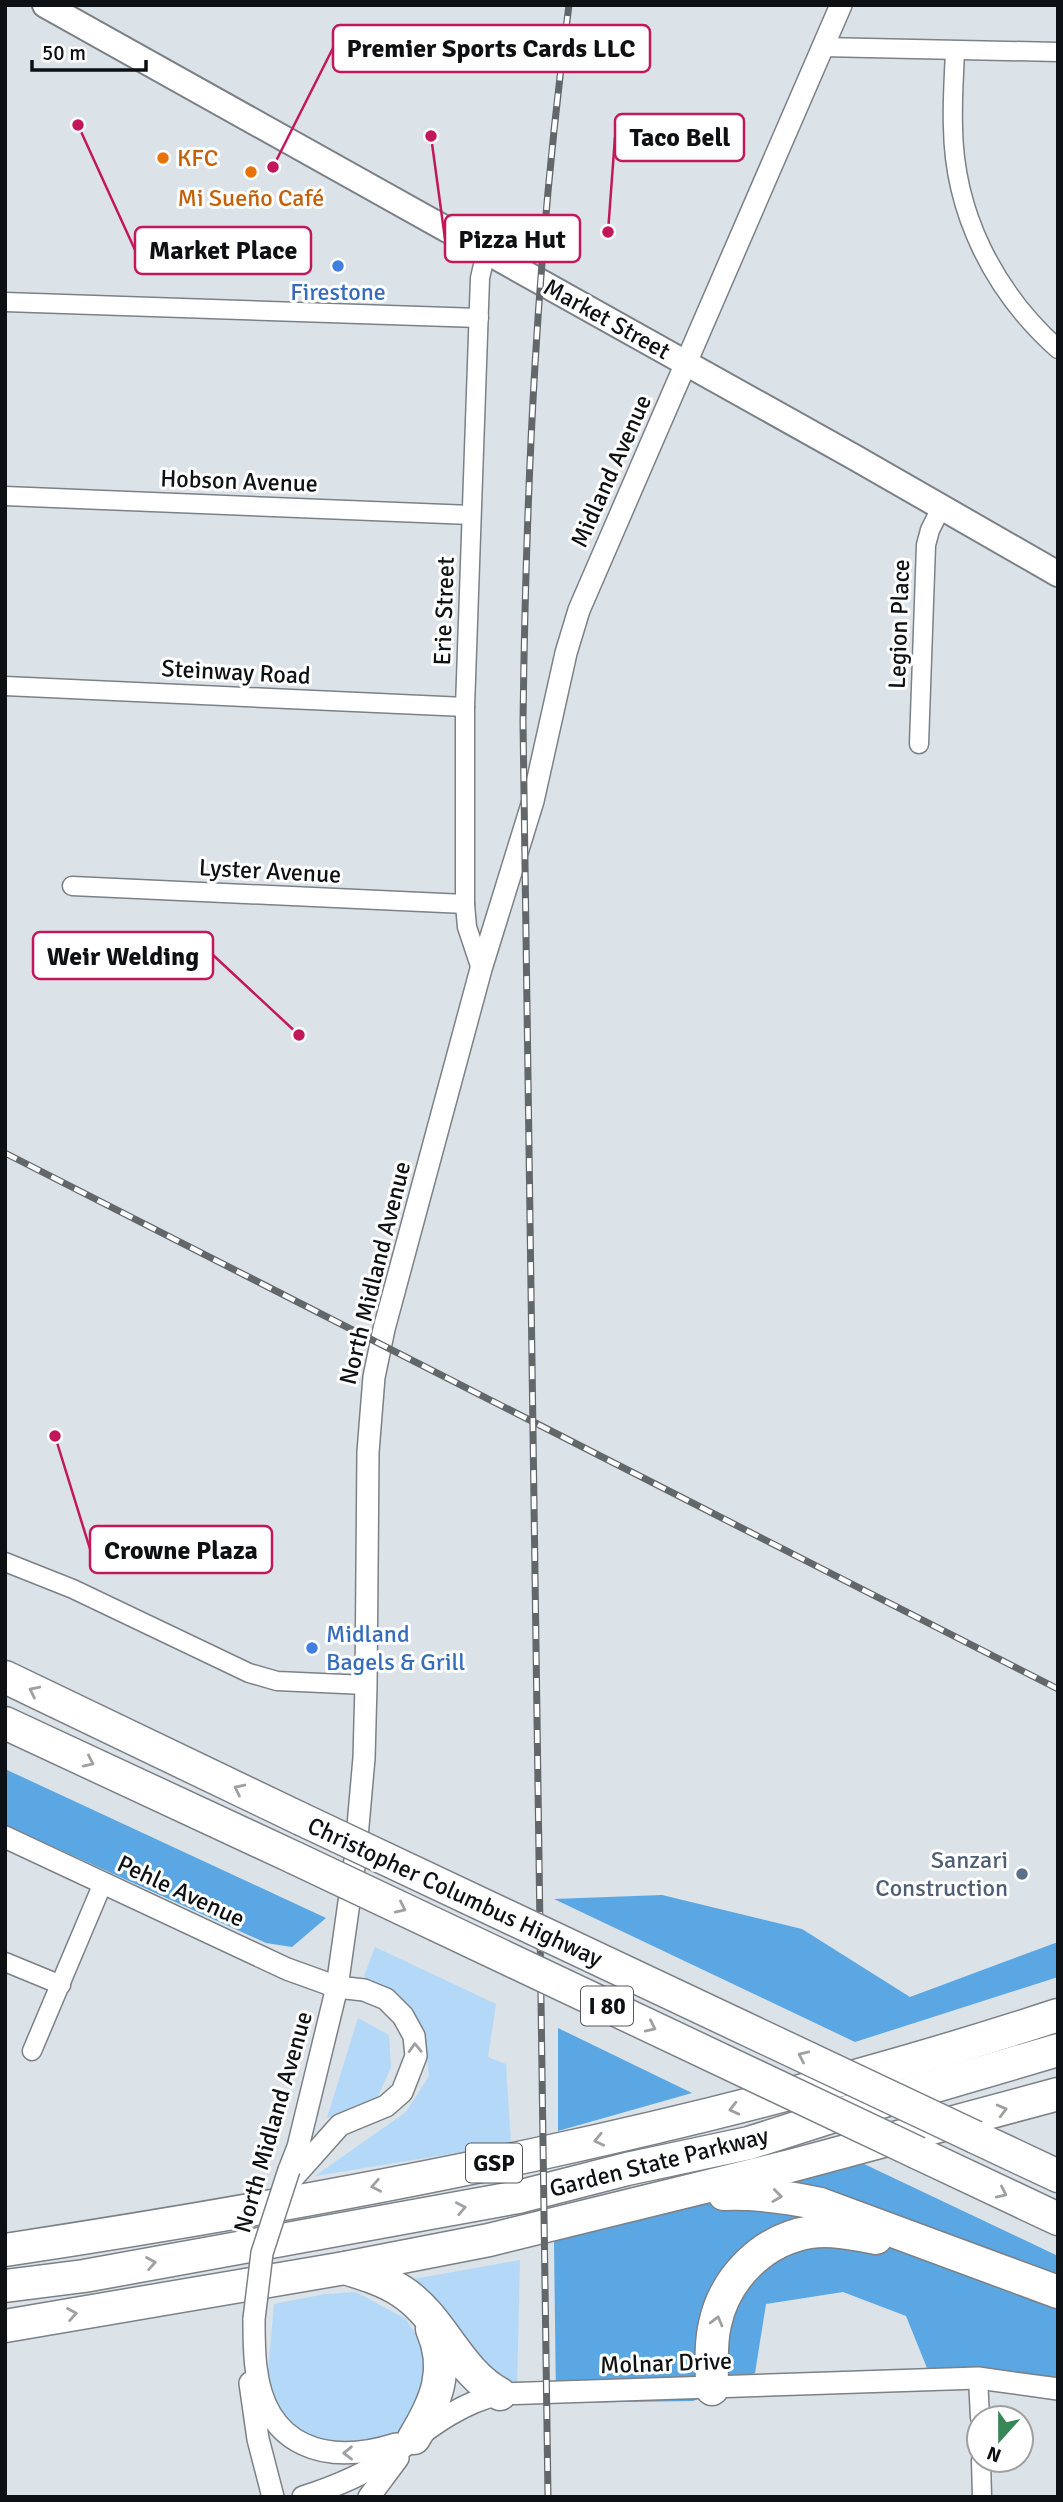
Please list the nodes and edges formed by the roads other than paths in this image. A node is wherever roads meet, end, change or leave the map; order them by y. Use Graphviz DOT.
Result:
graph roads {
  1 [pos="45,5"];
  2 [pos="841,5"];
  3 [pos="822,47"];
  4 [pos="955,51"];
  5 [pos="1058,52"];
  6 [pos="486,252"];
  7 [pos="5,302"];
  8 [pos="479,318"];
  9 [pos="1058,349"];
  10 [pos="687,364"];
  11 [pos="5,496"];
  12 [pos="941,508"];
  13 [pos="471,515"];
  14 [pos="1058,574"];
  15 [pos="5,686"];
  16 [pos="465,707"];
  17 [pos="919,744"];
  18 [pos="515,855"];
  19 [pos="72,886"];
  20 [pos="465,904"];
  21 [pos="481,969"];
  22 [pos="5,1562"];
  23 [pos="5,1677"];
  24 [pos="366,1685"];
  25 [pos="5,1723"];
  26 [pos="5,1837"];
  27 [pos="103,1883"];
  28 [pos="5,1962"];
  29 [pos="61,1985"];
  30 [pos="337,1987"];
  31 [pos="1058,2015"];
  32 [pos="1058,2050"];
  33 [pos="32,2051"];
  34 [pos="1058,2094"];
  35 [pos="307,2149"];
  36 [pos="1058,2176"];
  37 [pos="222,2213"];
  38 [pos="1058,2219"];
  39 [pos="565,2223"];
  40 [pos="5,2230"];
  41 [pos="5,2250"];
  42 [pos="345,2268"];
  43 [pos="84,2276"];
  44 [pos="5,2286"];
  45 [pos="1058,2292"];
  46 [pos="1058,2299"];
  47 [pos="5,2305"];
  48 [pos="425,2315"];
  49 [pos="254,2319"];
  50 [pos="5,2326"];
  51 [pos="978,2378"];
  52 [pos="712,2389"];
  53 [pos="1058,2389"];
  54 [pos="499,2394"];
  55 [pos="979,2404"];
  56 [pos="414,2438"];
  57 [pos="981,2474"];
  58 [pos="274,2497"];
  59 [pos="303,2497"];
  60 [pos="369,2497"];
  61 [pos="982,2497"];
  1 -- 6 [label="main road, Market Street"];
  2 -- 3 [label="street, Midland Avenue"];
  3 -- 4 [label="street"];
  3 -- 10 [label="street, Midland Avenue"];
  4 -- 5 [label="street"];
  4 -- 9 [label="street"];
  6 -- 8 [label="street, Erie Street"];
  6 -- 10 [label="main road, Market Street"];
  7 -- 8 [label="street"];
  8 -- 13 [label="street, Erie Street"];
  10 -- 12 [label="main road, Market Street"];
  10 -- 18 [label="street, Midland Avenue"];
  11 -- 13 [label="street, Hobson Avenue"];
  12 -- 14 [label="main road, Market Street"];
  12 -- 17 [label="street, Legion Place"];
  13 -- 16 [label="street, Erie Street"];
  15 -- 16 [label="street, Steinway Road"];
  16 -- 20 [label="street, Erie Street"];
  18 -- 21 [label="street, North Midland Avenue"];
  19 -- 20 [label="street, Lyster Avenue"];
  20 -- 21 [label="street, Erie Street"];
  21 -- 24 [label="street, North Midland Avenue"];
  22 -- 24 [label="street"];
  36 -- 23 [label="highway, Christopher Columbus Highway / I 80, one-way, bridge"];
  24 -- 30 [label="street, North Midland Avenue"];
  25 -- 38 [label="highway, Christopher Columbus Highway / I 80, one-way, bridge"];
  26 -- 27 [label="street, Pehle Avenue"];
  27 -- 29 [label="street"];
  27 -- 30 [label="street, Pehle Avenue"];
  28 -- 29 [label="street"];
  29 -- 33 [label="street"];
  30 -- 35 [label="street, North Midland Avenue"];
  35 -- 30 [label="street, Pehle Avenue, one-way"];
  31 -- 37 [label="highway, Garden State Parkway / GSP, one-way"];
  43 -- 32 [label="highway, Garden State Parkway / GSP, one-way"];
  39 -- 34 [label="highway, one-way"];
  35 -- 49 [label="street, North Midland Avenue, bridge"];
  37 -- 40 [label="highway"];
  37 -- 41 [label="highway, Garden State Parkway / GSP"];
  39 -- 42 [label="highway"];
  39 -- 45 [label="highway, one-way"];
  42 -- 48 [label="highway"];
  50 -- 42 [label="highway, one-way"];
  43 -- 44 [label="highway, Garden State Parkway / GSP"];
  43 -- 47 [label="highway"];
  52 -- 46 [label="highway, one-way"];
  48 -- 54 [label="highway"];
  48 -- 56 [label="highway"];
  56 -- 49 [label="street, one-way"];
  49 -- 58 [label="street, North Midland Avenue"];
  51 -- 52 [label="street, Molnar Drive"];
  51 -- 53 [label="street, Molnar Drive"];
  51 -- 55 [label="street"];
  52 -- 54 [label="street, Molnar Drive"];
  54 -- 56 [label="street, Molnar Drive"];
  56 -- 59 [label="street, Molnar Drive"];
  56 -- 60 [label="street"];
  57 -- 61 [label="street"];
}
